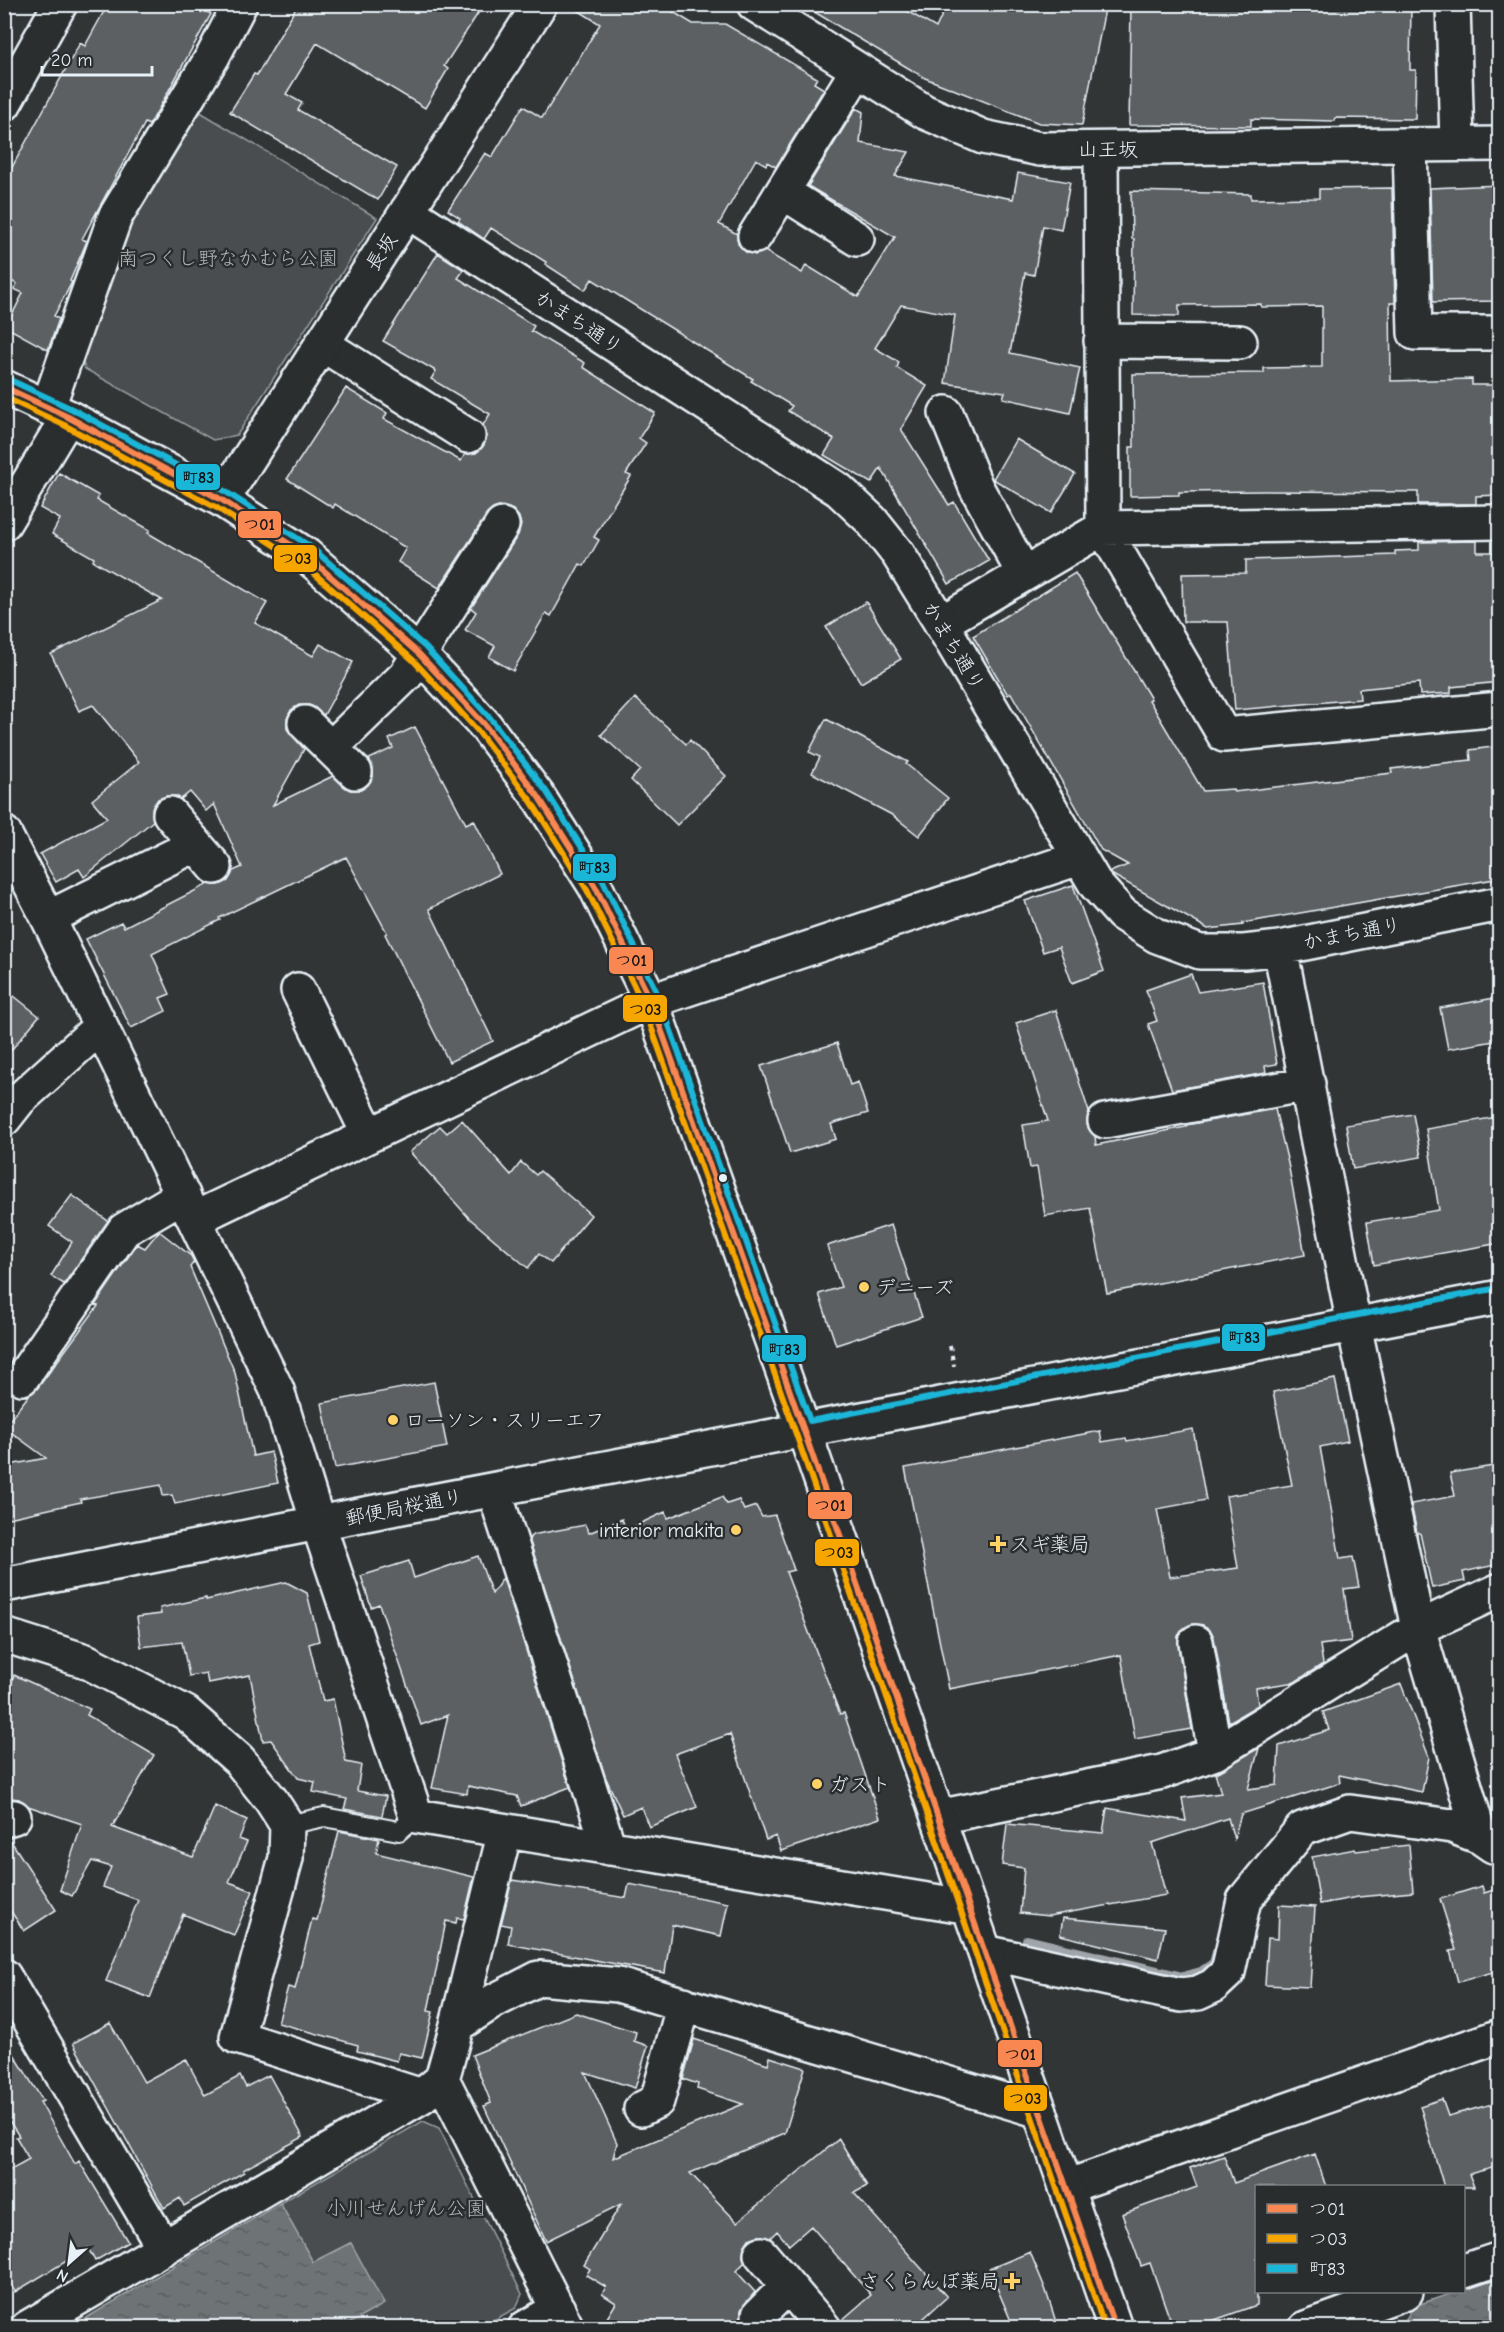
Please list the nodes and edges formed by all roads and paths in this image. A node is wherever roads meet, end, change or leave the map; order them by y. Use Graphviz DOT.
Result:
graph roads {
  1 [pos="60,4"];
  2 [pos="240,4"];
  3 [pos="540,4"];
  4 [pos="1453,4"];
  5 [pos="769,8"];
  6 [pos="857,71"];
  7 [pos="4,104"];
  8 [pos="1457,144"];
  9 [pos="1500,144"];
  10 [pos="1410,145"];
  11 [pos="1101,149"];
  12 [pos="783,192"];
  13 [pos="407,211"];
  14 [pos="755,236"];
  15 [pos="857,238"];
  16 [pos="1500,333"];
  17 [pos="1101,341"];
  18 [pos="1240,342"];
  19 [pos="322,344"];
  20 [pos="4,387"];
  21 [pos="58,412"];
  22 [pos="946,413"];
  23 [pos="468,436"];
  24 [pos="222,500"];
  25 [pos="1500,522"];
  26 [pos="4,523"];
  27 [pos="502,525"];
  28 [pos="1103,528"];
  29 [pos="1024,574"];
  30 [pos="941,623"];
  31 [pos="419,654"];
  32 [pos="1500,709"];
  33 [pos="305,723"];
  34 [pos="332,748"];
  35 [pos="355,772"];
  36 [pos="170,814"];
  37 [pos="4,833"];
  38 [pos="1079,858"];
  39 [pos="1500,904"];
  40 [pos="48,918"];
  41 [pos="1280,948"];
  42 [pos="298,990"];
  43 [pos="651,1001"];
  44 [pos="101,1026"];
  45 [pos="1308,1084"];
  46 [pos="4,1119"];
  47 [pos="1105,1121"];
  48 [pos="369,1136"];
  49 [pos="189,1207"];
  50 [pos="1500,1297"];
  51 [pos="1354,1325"];
  52 [pos="22,1378"];
  53 [pos="804,1431"];
  54 [pos="494,1490"];
  55 [pos="318,1523"];
  56 [pos="4,1585"];
  57 [pos="1500,1590"];
  58 [pos="1418,1628"];
  59 [pos="4,1635"];
  60 [pos="1196,1642"];
  61 [pos="1215,1753"];
  62 [pos="416,1816"];
  63 [pos="938,1817"];
  64 [pos="287,1825"];
  65 [pos="504,1831"];
  66 [pos="1490,1844"];
  67 [pos="609,1848"];
  68 [pos="970,1907"];
  69 [pos="985,1952"];
  70 [pos="4,1976"];
  71 [pos="684,2004"];
  72 [pos="457,2025"];
  73 [pos="1500,2036"];
  74 [pos="432,2087"];
  75 [pos="641,2109"];
  76 [pos="1040,2111"];
  77 [pos="1066,2187"];
  78 [pos="164,2248"];
  79 [pos="761,2254"];
  80 [pos="1500,2259"];
  81 [pos="1465,2271"];
  82 [pos="788,2286"];
  83 [pos="1391,2307"];
  84 [pos="759,2315"];
  85 [pos="562,2318"];
  86 [pos="27,2328"];
  87 [pos="525,2328"];
  88 [pos="824,2328"];
  89 [pos="1115,2328"];
  90 [pos="1306,2328"];
  1 -- 7 [label="street"];
  2 -- 21 [label="street"];
  3 -- 13 [label="street, 長坂"];
  4 -- 8 [label="street"];
  5 -- 6 [label="street, 山王坂"];
  6 -- 11 [label="street, 山王坂"];
  6 -- 12 [label="street"];
  8 -- 9 [label="street, 山王坂"];
  8 -- 10 [label="street, 山王坂"];
  10 -- 11 [label="street, 山王坂"];
  10 -- 16 [label="street"];
  11 -- 17 [label="street"];
  12 -- 14 [label="street"];
  12 -- 15 [label="street"];
  13 -- 19 [label="street, 長坂"];
  13 -- 30 [label="street, かまち通り"];
  17 -- 18 [label="street"];
  17 -- 28 [label="street"];
  19 -- 23 [label="street"];
  19 -- 24 [label="street, 長坂"];
  20 -- 21 [label="street"];
  21 -- 24 [label="street"];
  21 -- 26 [label="street"];
  22 -- 29 [label="street"];
  24 -- 31 [label="street"];
  25 -- 28 [label="street"];
  27 -- 31 [label="street"];
  28 -- 29 [label="street"];
  28 -- 32 [label="street"];
  29 -- 30 [label="street"];
  30 -- 38 [label="street, かまち通り"];
  31 -- 34 [label="street"];
  31 -- 43 [label="street"];
  33 -- 34 [label="street"];
  34 -- 35 [label="street"];
  36 -- 40 [label="street"];
  37 -- 40 [label="street"];
  38 -- 41 [label="street, かまち通り"];
  38 -- 43 [label="street"];
  39 -- 41 [label="street, かまち通り"];
  40 -- 44 [label="street"];
  41 -- 45 [label="street"];
  42 -- 48 [label="street"];
  43 -- 48 [label="street"];
  43 -- 53 [label="street"];
  44 -- 46 [label="street"];
  44 -- 49 [label="street"];
  45 -- 47 [label="street"];
  45 -- 51 [label="street"];
  48 -- 49 [label="street"];
  49 -- 52 [label="street"];
  49 -- 55 [label="street"];
  50 -- 51 [label="street, 郵便局桜通り"];
  51 -- 53 [label="street, 郵便局桜通り"];
  51 -- 58 [label="street"];
  53 -- 54 [label="street, 郵便局桜通り"];
  53 -- 63 [label="street"];
  54 -- 55 [label="street, 郵便局桜通り"];
  54 -- 67 [label="street"];
  55 -- 56 [label="street, 郵便局桜通り"];
  55 -- 62 [label="street"];
  57 -- 58 [label="street"];
  58 -- 61 [label="street"];
  58 -- 66 [label="street"];
  59 -- 64 [label="street"];
  60 -- 61 [label="street"];
  61 -- 63 [label="street"];
  62 -- 64 [label="lane"];
  62 -- 65 [label="street"];
  63 -- 68 [label="street"];
  64 -- 74 [label="street"];
  65 -- 67 [label="street"];
  65 -- 72 [label="street"];
  66 -- 69 [label="street"];
  67 -- 68 [label="street"];
  68 -- 69 [label="street"];
  69 -- 76 [label="street"];
  70 -- 78 [label="street"];
  71 -- 72 [label="street"];
  71 -- 75 [label="street"];
  71 -- 76 [label="street"];
  72 -- 74 [label="street"];
  73 -- 77 [label="street"];
  74 -- 78 [label="street"];
  74 -- 85 [label="street"];
  76 -- 77 [label="street"];
  77 -- 89 [label="street"];
  78 -- 86 [label="street"];
  79 -- 82 [label="street"];
  80 -- 81 [label="street"];
  82 -- 84 [label="street"];
  82 -- 88 [label="street"];
  83 -- 90 [label="street"];
  85 -- 87 [label="street"];
}
